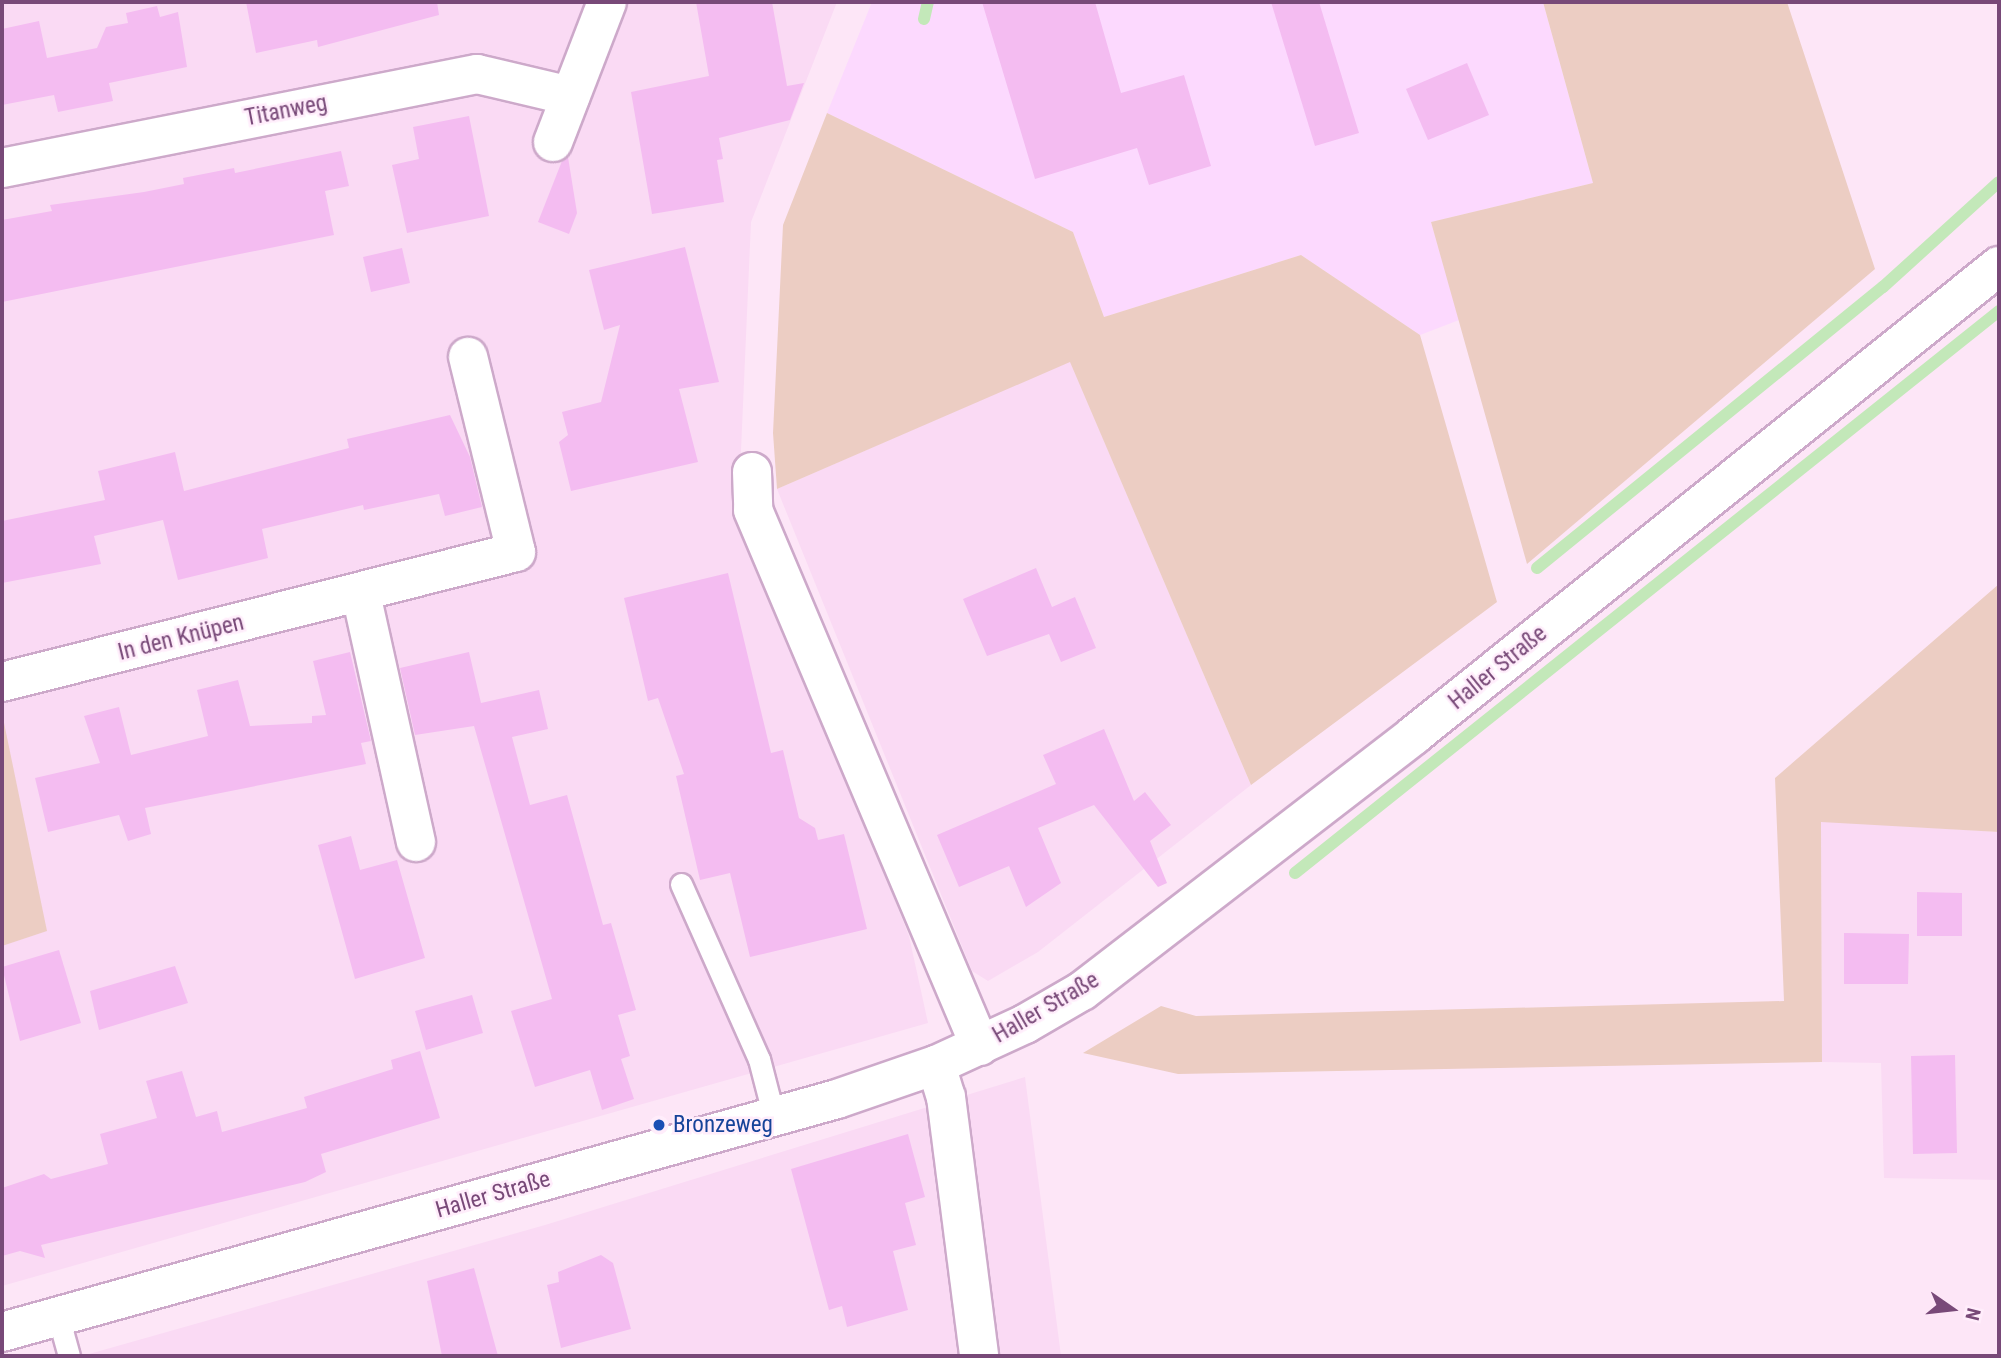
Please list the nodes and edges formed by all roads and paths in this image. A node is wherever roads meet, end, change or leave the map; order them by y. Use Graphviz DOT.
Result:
graph roads {
  1 [pos="607,2"];
  2 [pos="570,96"];
  3 [pos="553,142"];
  4 [pos="2,168"];
  5 [pos="1999,266"];
  6 [pos="468,357"];
  7 [pos="752,472"];
  8 [pos="361,593"];
  9 [pos="2,682"];
  10 [pos="416,842"];
  11 [pos="681,884"];
  12 [pos="980,1046"];
  13 [pos="936,1065"];
  14 [pos="774,1117"];
  15 [pos="58,1316"];
  16 [pos="2,1332"];
  17 [pos="69,1356"];
  18 [pos="979,1356"];
  1 -- 2 [label="street"];
  2 -- 3 [label="street"];
  2 -- 4 [label="street, Titanweg"];
  5 -- 12 [label="street, Haller Straße"];
  6 -- 8 [label="street, In den Knüpen"];
  7 -- 12 [label="street, Haller Straße"];
  8 -- 9 [label="street, In den Knüpen"];
  8 -- 10 [label="street"];
  11 -- 14 [label="lane"];
  12 -- 13 [label="street, Haller Straße"];
  13 -- 14 [label="street, Haller Straße"];
  13 -- 18 [label="street"];
  14 -- 15 [label="street, Haller Straße"];
  15 -- 16 [label="street, Haller Straße"];
  15 -- 17 [label="lane"];
}
